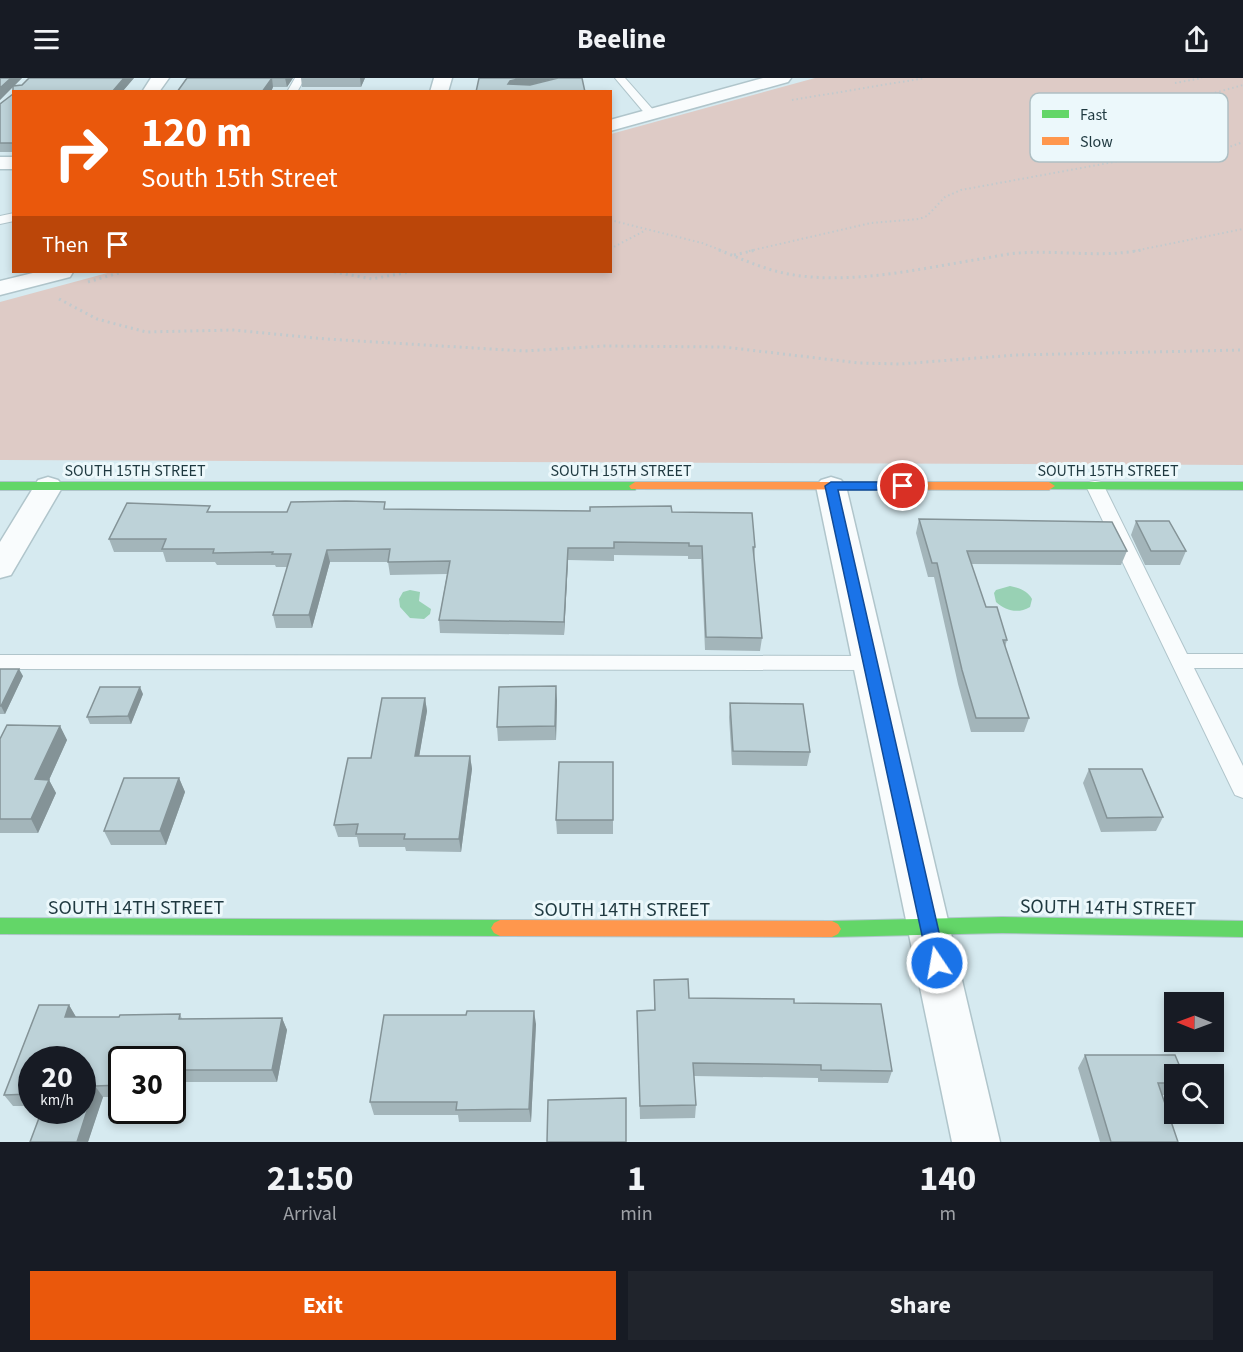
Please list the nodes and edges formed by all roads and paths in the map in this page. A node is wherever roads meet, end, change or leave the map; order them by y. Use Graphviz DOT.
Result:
graph roads {
  1 [pos="620,78"];
  2 [pos="1202,78"];
  3 [pos="776,79"];
  4 [pos="1175,83"];
  5 [pos="1243,85"];
  6 [pos="1214,93"];
  7 [pos="651,114"];
  8 [pos="612,125"];
  9 [pos="1243,142"];
  10 [pos="1228,147"];
  11 [pos="1105,162"];
  12 [pos="612,221"];
  13 [pos="1243,229"];
  14 [pos="647,230"];
  15 [pos="612,248"];
  16 [pos="734,255"];
  17 [pos="48,273"];
  18 [pos="338,273"];
  19 [pos="405,273"];
  20 [pos="20,275"];
  21 [pos="0,287"];
  22 [pos="1243,350"];
  23 [pos="0,486"];
  24 [pos="48,486"];
  25 [pos="831,486"];
  26 [pos="1095,486"];
  27 [pos="1243,486"];
  28 [pos="0,568"];
  29 [pos="1181,661"];
  30 [pos="1243,661"];
  31 [pos="0,662"];
  32 [pos="872,663"];
  33 [pos="1243,789"];
  34 [pos="0,926"];
  35 [pos="930,928"];
  36 [pos="1243,929"];
  37 [pos="976,1142"];
  1 -- 7 [label="lane"];
  2 -- 4 [label="path"];
  3 -- 7 [label="street"];
  5 -- 6 [label="path"];
  7 -- 8 [label="street"];
  9 -- 10 [label="path"];
  11 -- 16 [label="path"];
  12 -- 14 [label="path"];
  13 -- 16 [label="path"];
  14 -- 15 [label="path"];
  14 -- 16 [label="path"];
  17 -- 20 [label="street"];
  18 -- 19 [label="path"];
  20 -- 21 [label="street"];
  20 -- 22 [label="path"];
  23 -- 24 [label="street, SOUTH 15TH STREET"];
  24 -- 25 [label="street, SOUTH 15TH STREET"];
  24 -- 28 [label="street"];
  25 -- 26 [label="street, SOUTH 15TH STREET"];
  25 -- 32 [label="street"];
  26 -- 27 [label="street, SOUTH 15TH STREET"];
  26 -- 29 [label="lane"];
  29 -- 30 [label="lane"];
  29 -- 33 [label="lane"];
  31 -- 32 [label="lane"];
  32 -- 35 [label="street"];
  34 -- 35 [label="street, SOUTH 14TH STREET"];
  35 -- 36 [label="street, SOUTH 14TH STREET"];
  35 -- 37 [label="street"];
}
